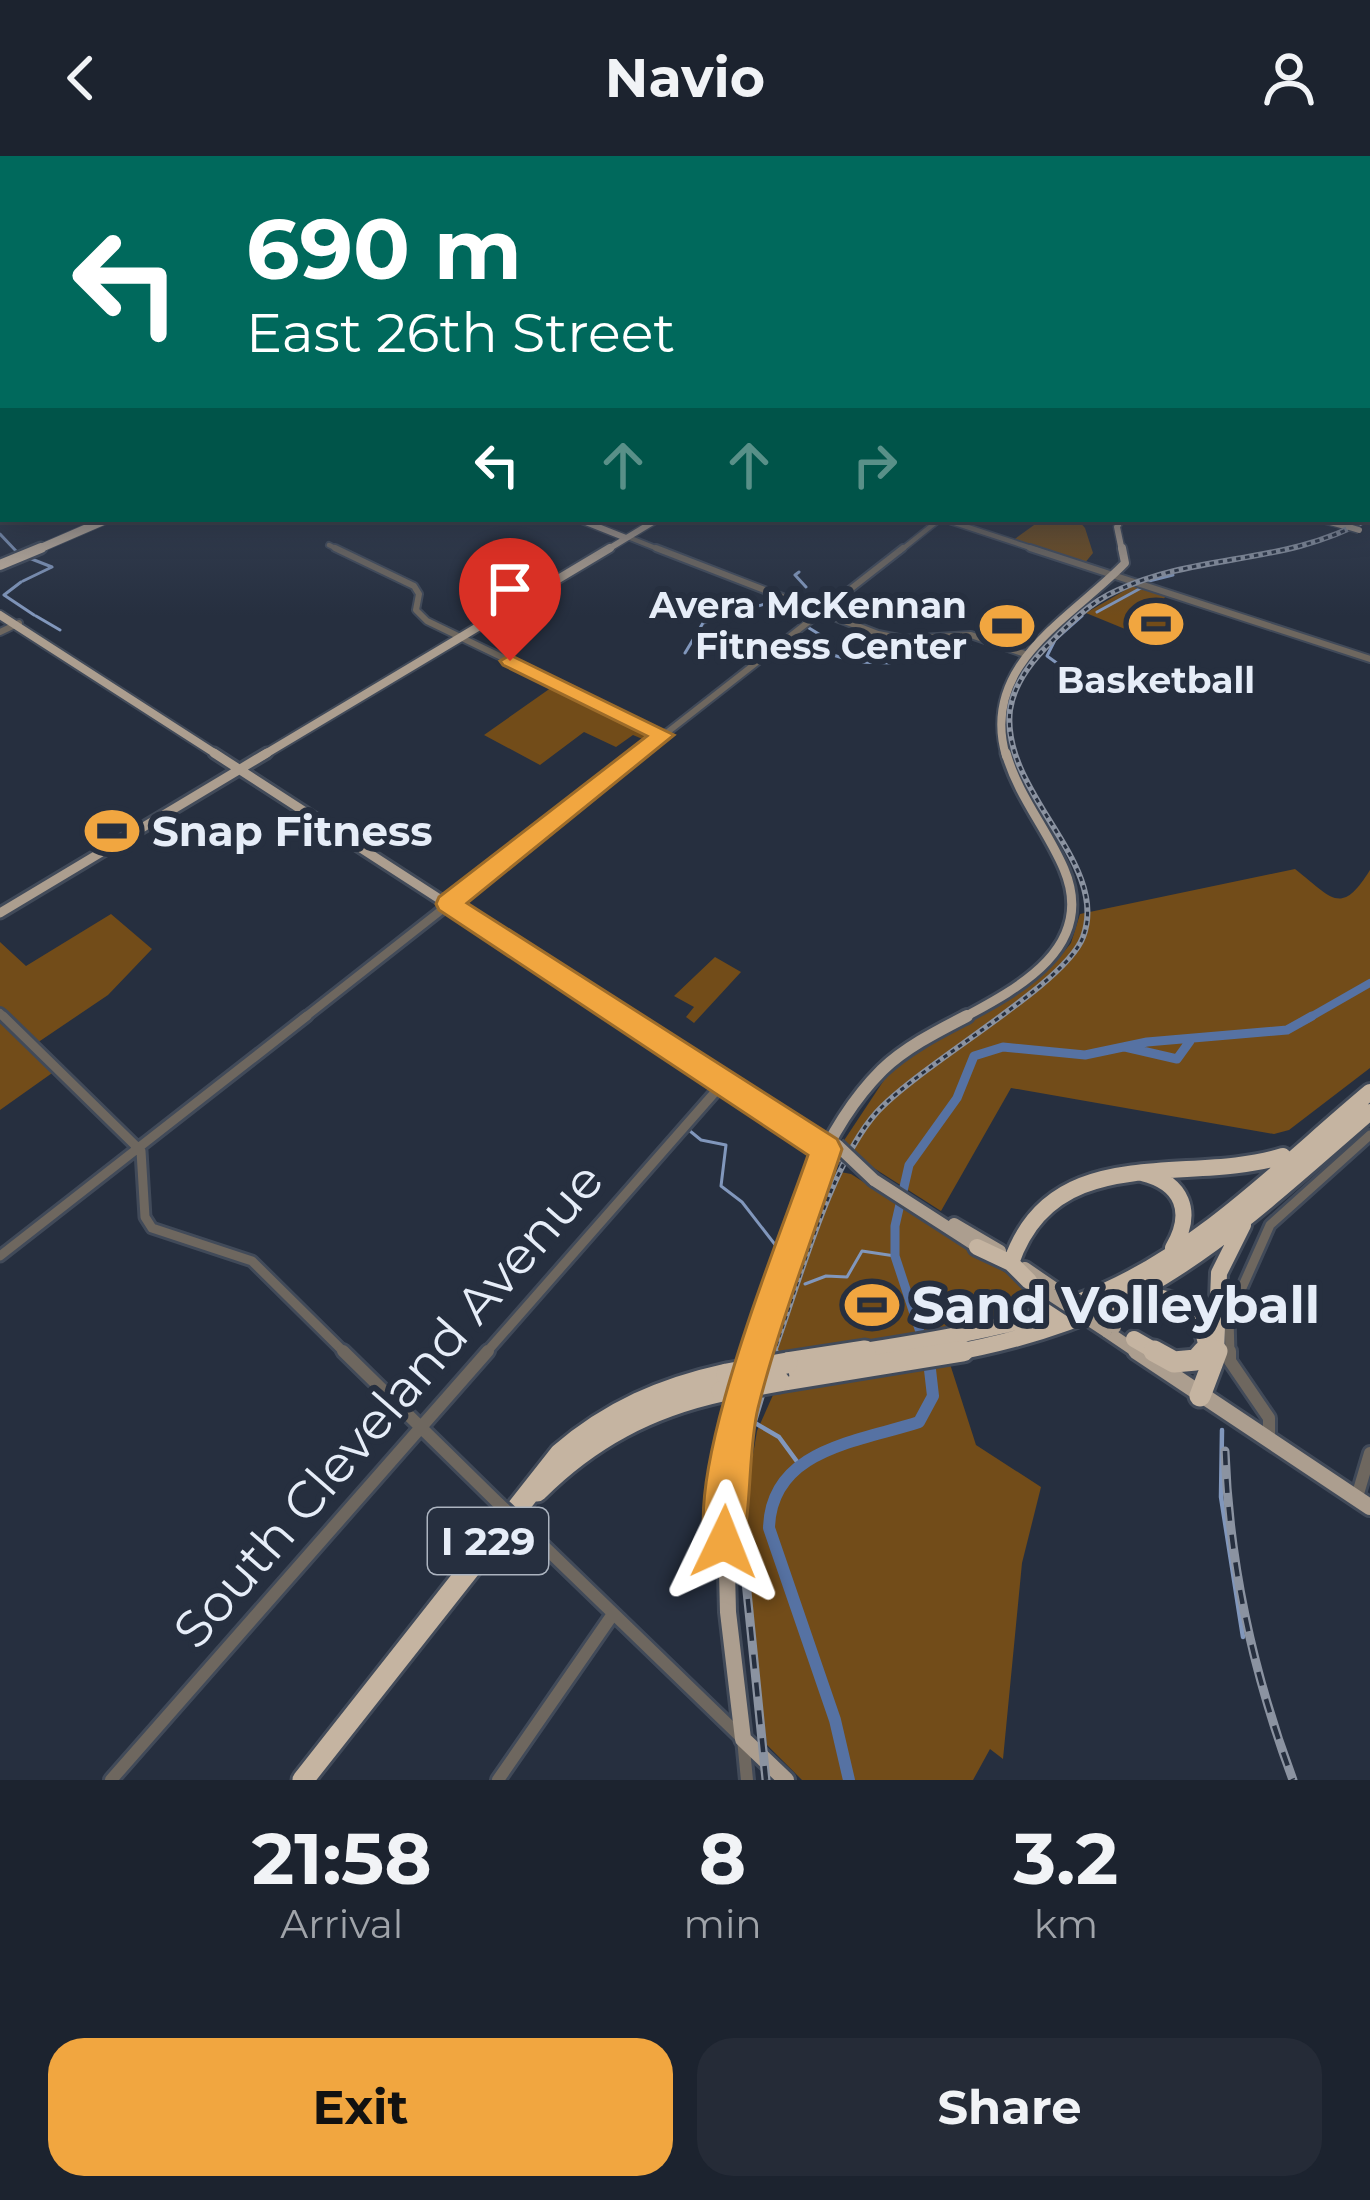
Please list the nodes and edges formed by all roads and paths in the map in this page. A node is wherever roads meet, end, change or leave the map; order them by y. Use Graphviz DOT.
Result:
graph roads {
  1 [pos="98,522"];
  2 [pos="588,522"];
  3 [pos="653,522"];
  4 [pos="937,522"];
  5 [pos="950,522"];
  6 [pos="1120,522"];
  7 [pos="1330,522"];
  8 [pos="1370,533"];
  9 [pos="627,537"];
  10 [pos="329,545"];
  11 [pos="0,564"];
  12 [pos="1114,575"];
  13 [pos="820,612"];
  14 [pos="0,613"];
  15 [pos="16,624"];
  16 [pos="0,631"];
  17 [pos="461,638"];
  18 [pos="1025,654"];
  19 [pos="1370,659"];
  20 [pos="663,735"];
  21 [pos="240,769"];
  22 [pos="448,904"];
  23 [pos="0,913"];
  24 [pos="0,1013"];
  25 [pos="724,1082"];
  26 [pos="1370,1095"];
  27 [pos="1366,1124"];
  28 [pos="1318,1134"];
  29 [pos="834,1147"];
  30 [pos="138,1148"];
  31 [pos="1263,1204"];
  32 [pos="1005,1254"];
  33 [pos="0,1256"];
  34 [pos="1151,1267"];
  35 [pos="1029,1281"];
  36 [pos="1056,1293"];
  37 [pos="1109,1322"];
  38 [pos="1207,1338"];
  39 [pos="1134,1340"];
  40 [pos="954,1342"];
  41 [pos="725,1383"];
  42 [pos="1198,1391"];
  43 [pos="421,1427"];
  44 [pos="1269,1440"];
  45 [pos="1370,1453"];
  46 [pos="1363,1503"];
  47 [pos="613,1614"];
  48 [pos="742,1739"];
  49 [pos="111,1780"];
  50 [pos="303,1780"];
  51 [pos="315,1780"];
  52 [pos="499,1780"];
  53 [pos="747,1780"];
  54 [pos="786,1780"];
  1 -- 11 [label="highway"];
  2 -- 9 [label="main road"];
  3 -- 9 [label="main road"];
  4 -- 13 [label="street"];
  5 -- 12 [label="street"];
  6 -- 12 [label="main road"];
  7 -- 8 [label="main road, bridge"];
  9 -- 13 [label="street"];
  9 -- 17 [label="main road"];
  10 -- 17 [label="street"];
  12 -- 18 [label="main road"];
  12 -- 19 [label="street"];
  13 -- 18 [label="street"];
  13 -- 20 [label="street"];
  14 -- 15 [label="main road"];
  15 -- 16 [label="street"];
  15 -- 21 [label="main road"];
  17 -- 20 [label="street"];
  17 -- 21 [label="main road"];
  18 -- 29 [label="main road"];
  20 -- 22 [label="street"];
  21 -- 22 [label="main road"];
  21 -- 23 [label="main road"];
  22 -- 25 [label="main road"];
  22 -- 30 [label="street"];
  24 -- 30 [label="street"];
  25 -- 29 [label="main road"];
  25 -- 43 [label="street, South Cleveland Avenue"];
  26 -- 27 [label="highway"];
  26 -- 28 [label="highway, I 229"];
  27 -- 31 [label="highway, I 229"];
  27 -- 44 [label="street"];
  28 -- 32 [label="highway"];
  28 -- 34 [label="highway, I 229"];
  29 -- 32 [label="main road, bridge"];
  29 -- 48 [label="main road"];
  30 -- 33 [label="street"];
  30 -- 43 [label="street"];
  31 -- 37 [label="highway, I 229"];
  31 -- 42 [label="highway"];
  32 -- 34 [label="highway"];
  32 -- 35 [label="highway"];
  32 -- 35 [label="main road"];
  32 -- 36 [label="main road"];
  34 -- 40 [label="highway, I 229"];
  35 -- 36 [label="main road"];
  36 -- 37 [label="main road, bridge"];
  37 -- 38 [label="highway"];
  37 -- 39 [label="main road"];
  37 -- 40 [label="highway, I 229"];
  37 -- 42 [label="main road"];
  38 -- 39 [label="highway"];
  38 -- 42 [label="highway"];
  39 -- 42 [label="main road"];
  40 -- 41 [label="highway, I 229, bridge"];
  41 -- 50 [label="highway, I 229"];
  41 -- 51 [label="highway, I 229"];
  42 -- 44 [label="main road"];
  43 -- 47 [label="street, bridge"];
  43 -- 49 [label="street, South Cleveland Avenue"];
  44 -- 46 [label="main road"];
  45 -- 46 [label="street"];
  47 -- 48 [label="street"];
  47 -- 52 [label="street"];
  48 -- 53 [label="street"];
  48 -- 54 [label="main road"];
}
